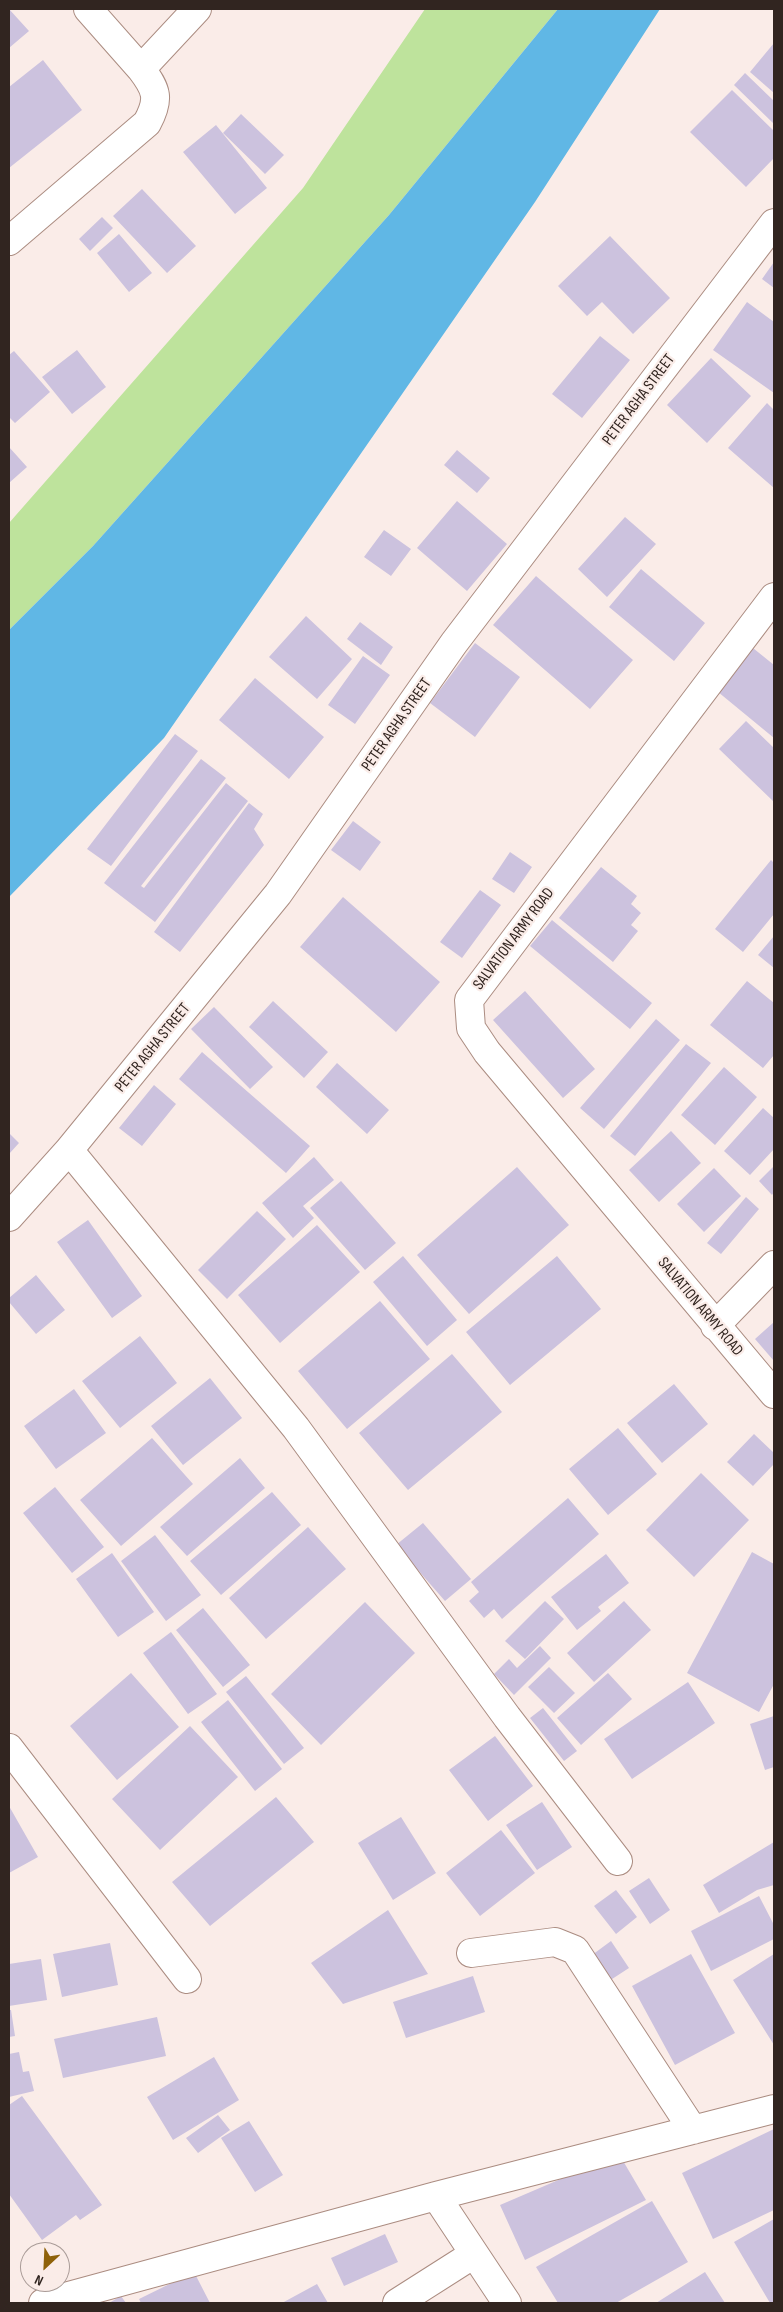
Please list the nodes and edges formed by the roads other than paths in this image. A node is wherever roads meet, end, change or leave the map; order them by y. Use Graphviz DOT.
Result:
graph roads {
  1 [pos="88,9"];
  2 [pos="198,9"];
  3 [pos="141,70"];
  4 [pos="774,223"];
  5 [pos="9,241"];
  6 [pos="774,597"];
  7 [pos="70,1150"];
  8 [pos="9,1217"];
  9 [pos="774,1265"];
  10 [pos="715,1326"];
  11 [pos="774,1394"];
  12 [pos="9,1748"];
  13 [pos="618,1861"];
  14 [pos="471,1953"];
  15 [pos="186,1979"];
  16 [pos="774,2109"];
  17 [pos="693,2130"];
  18 [pos="436,2196"];
  19 [pos="474,2254"];
  20 [pos="43,2303"];
  21 [pos="397,2303"];
  22 [pos="507,2303"];
  1 -- 3 [label="street"];
  2 -- 3 [label="street"];
  3 -- 5 [label="street"];
  4 -- 7 [label="street, PETER AGHA STREET"];
  6 -- 10 [label="street, SALVATION ARMY ROAD"];
  7 -- 8 [label="street, PETER AGHA STREET"];
  7 -- 13 [label="street"];
  9 -- 10 [label="street"];
  10 -- 11 [label="street, SALVATION ARMY ROAD"];
  12 -- 15 [label="street"];
  14 -- 17 [label="street"];
  16 -- 17 [label="street"];
  17 -- 18 [label="street"];
  18 -- 19 [label="street"];
  18 -- 20 [label="street"];
  19 -- 21 [label="street"];
  19 -- 22 [label="street"];
}
